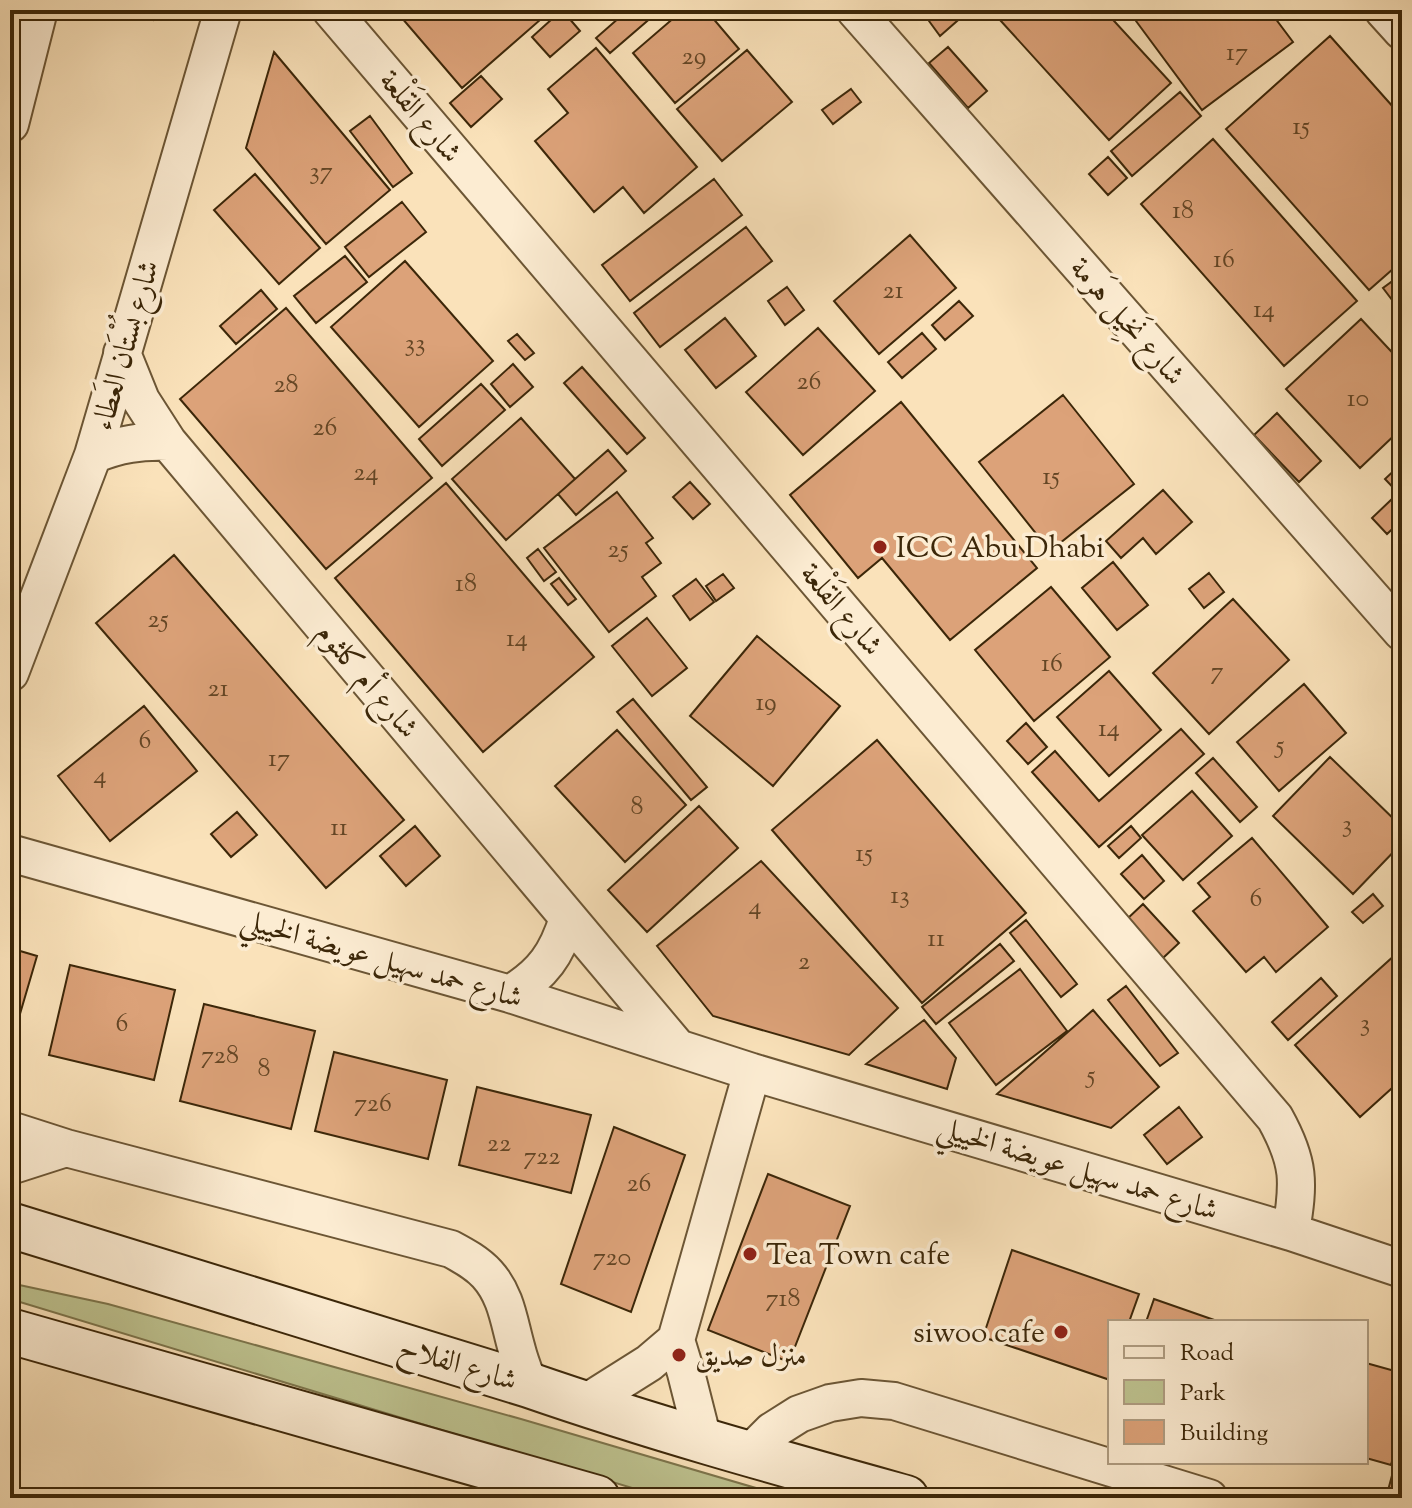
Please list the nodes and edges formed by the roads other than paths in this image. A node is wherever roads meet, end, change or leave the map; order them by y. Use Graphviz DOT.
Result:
graph roads {
  1 [pos="39,10"];
  2 [pos="223,10"];
  3 [pos="331,10"];
  4 [pos="855,10"];
  5 [pos="1383,10"];
  6 [pos="1402,31"];
  7 [pos="10,124"];
  8 [pos="122,353"];
  9 [pos="168,442"];
  10 [pos="93,455"];
  11 [pos="1402,632"];
  12 [pos="10,673"];
  13 [pos="10,853"];
  14 [pos="568,918"];
  15 [pos="510,994"];
  16 [pos="677,1047"];
  17 [pos="752,1072"];
  18 [pos="10,1130"];
  19 [pos="66,1148"];
  20 [pos="10,1166"];
  21 [pos="10,1225"];
  22 [pos="1291,1232"];
  23 [pos="1402,1269"];
  24 [pos="10,1331"];
  25 [pos="676,1340"];
  26 [pos="529,1385"];
  27 [pos="584,1404"];
  28 [pos="703,1440"];
  29 [pos="749,1454"];
  30 [pos="593,1497"];
  31 [pos="906,1498"];
  32 [pos="1209,1498"];
  1 -- 7 [label="street"];
  2 -- 8 [label="street, شارع بُسْتَان العَطاء"];
  3 -- 22 [label="street, شارع القَلْعة"];
  4 -- 11 [label="street, شارع نَخِيل هَرمة"];
  5 -- 6 [label="street"];
  8 -- 9 [label="street, شارع أم كلثوم"];
  8 -- 10 [label="street, شارع بُسْتَان العَطاء"];
  9 -- 10 [label="street"];
  9 -- 14 [label="street, شارع أم كلثوم"];
  10 -- 12 [label="street, شارع بُسْتَان العَطاء"];
  13 -- 15 [label="street, شارع حمد سهيل عويضة الخييلي"];
  14 -- 15 [label="street"];
  14 -- 16 [label="street, شارع أم كلثوم"];
  15 -- 16 [label="street, شارع حمد سهيل عويضة الخييلي"];
  16 -- 17 [label="street, شارع حمد سهيل عويضة الخييلي"];
  17 -- 22 [label="street, شارع حمد سهيل عويضة الخييلي"];
  17 -- 25 [label="street"];
  18 -- 19 [label="street"];
  19 -- 20 [label="street"];
  19 -- 26 [label="street"];
  21 -- 26 [label="main road, شارع الفلاح"];
  22 -- 23 [label="street, شارع حمد سهيل عويضة الخييلي"];
  24 -- 30 [label="main road"];
  25 -- 27 [label="street"];
  25 -- 28 [label="street"];
  26 -- 27 [label="main road, شارع الفلاح"];
  27 -- 28 [label="main road, شارع الفلاح"];
  28 -- 29 [label="main road, شارع الفلاح"];
  29 -- 31 [label="main road, شارع الفلاح"];
  29 -- 32 [label="street"];
}
